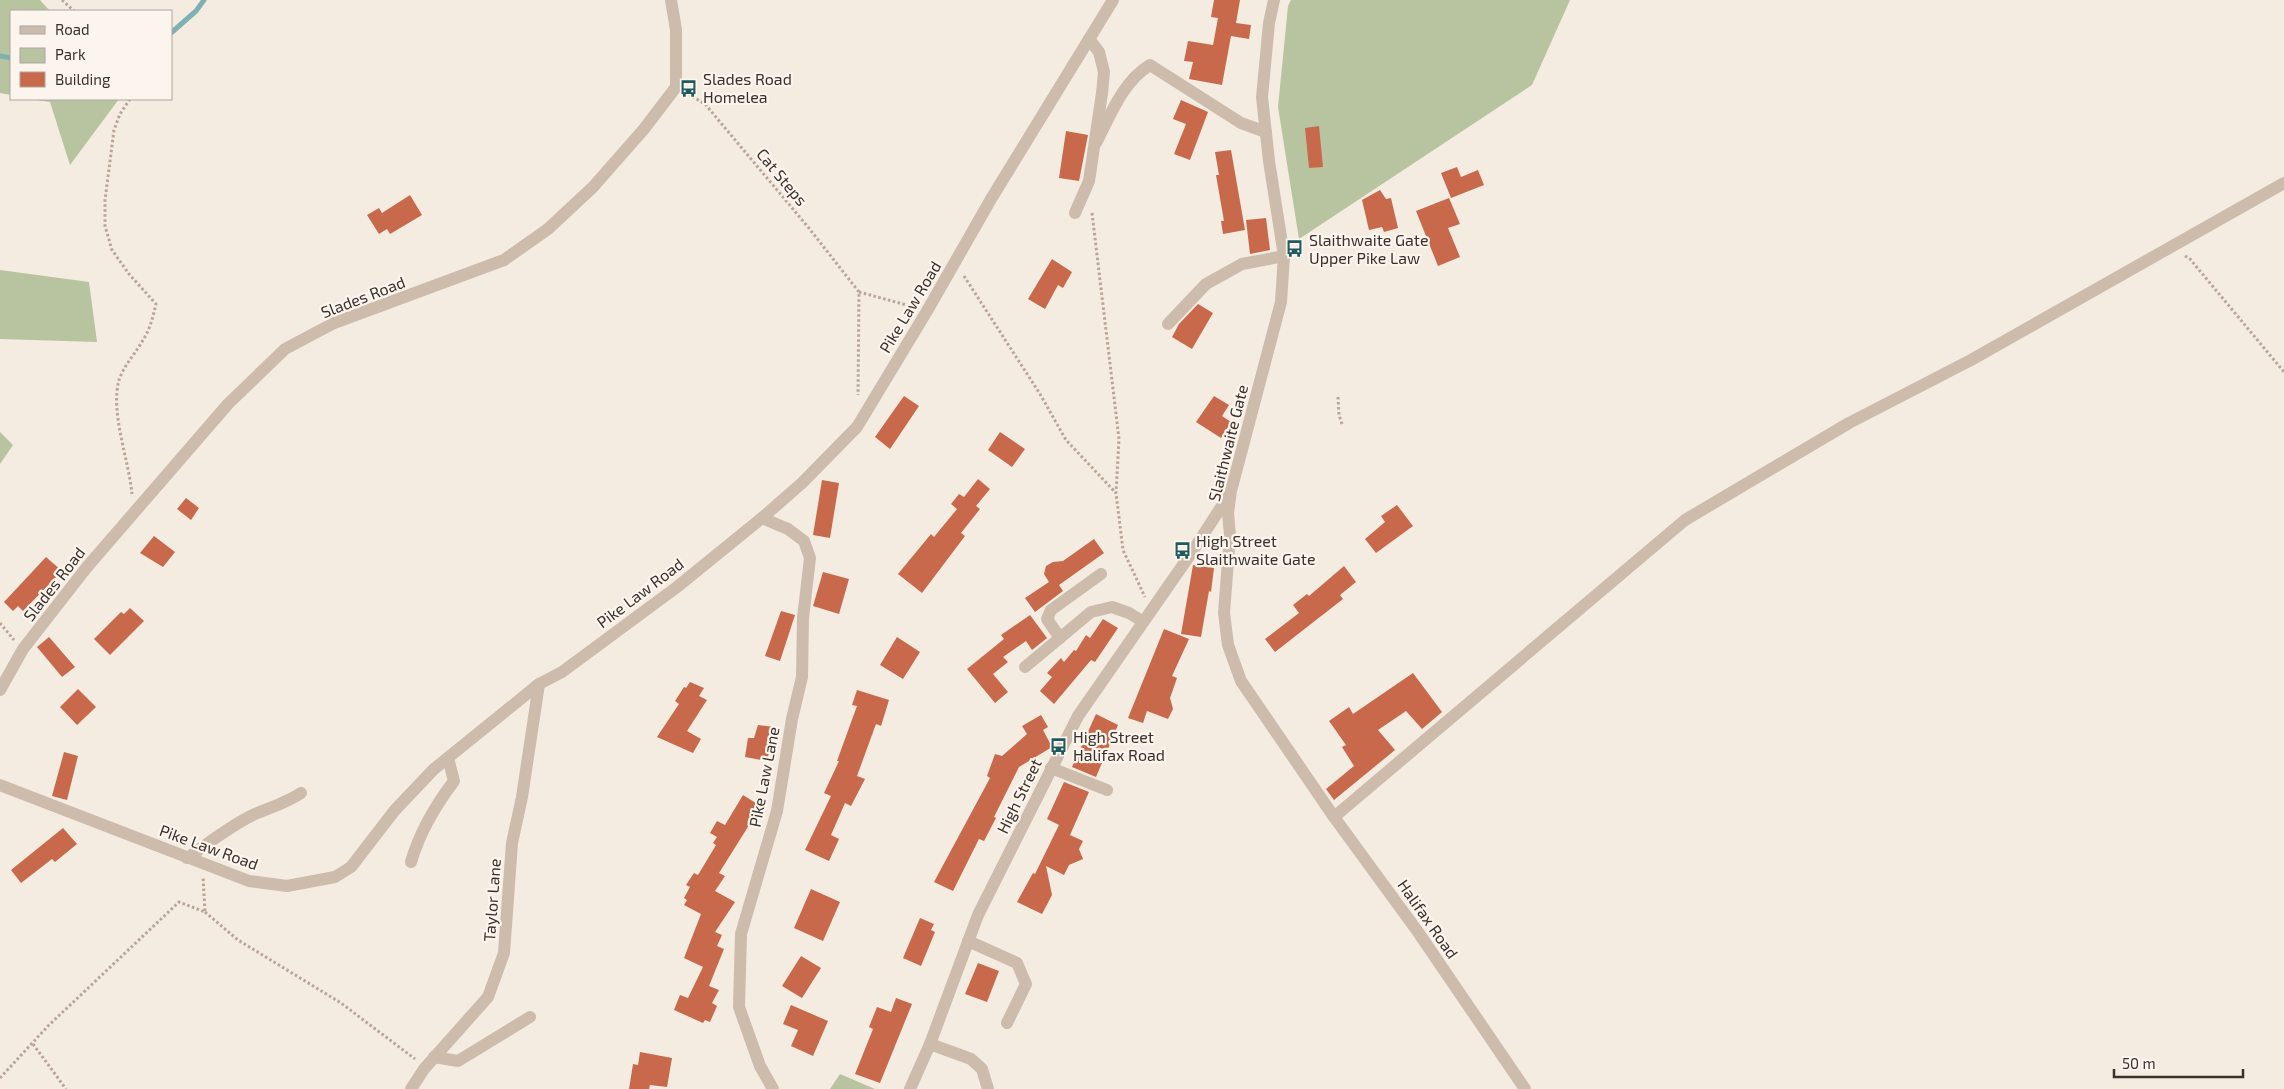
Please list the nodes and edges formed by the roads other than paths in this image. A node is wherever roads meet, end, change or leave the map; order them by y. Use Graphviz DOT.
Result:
graph roads {
  1 [pos="671,0"];
  2 [pos="1113,0"];
  3 [pos="1274,0"];
  4 [pos="1089,39"];
  5 [pos="1266,132"];
  6 [pos="1096,143"];
  7 [pos="2284,183"];
  8 [pos="1075,213"];
  9 [pos="1284,256"];
  10 [pos="1168,324"];
  11 [pos="1232,491"];
  12 [pos="762,518"];
  13 [pos="1101,574"];
  14 [pos="1142,621"];
  15 [pos="1060,638"];
  16 [pos="1025,667"];
  17 [pos="539,684"];
  18 [pos="0,690"];
  19 [pos="448,758"];
  20 [pos="1051,768"];
  21 [pos="1302,769"];
  22 [pos="0,785"];
  23 [pos="1108,790"];
  24 [pos="301,793"];
  25 [pos="1334,817"];
  26 [pos="187,858"];
  27 [pos="411,862"];
  28 [pos="968,941"];
  29 [pos="530,1017"];
  30 [pos="1007,1023"];
  31 [pos="930,1044"];
  32 [pos="434,1057"];
  33 [pos="411,1089"];
  34 [pos="774,1089"];
  35 [pos="910,1089"];
  36 [pos="988,1089"];
  37 [pos="1525,1089"];
  1 -- 18 [label="street, Slades Road"];
  2 -- 4 [label="street, Pike Law Road"];
  3 -- 5 [label="street, Slaithwaite Gate"];
  4 -- 6 [label="street"];
  4 -- 12 [label="street, Pike Law Road"];
  5 -- 6 [label="street"];
  5 -- 9 [label="street, Slaithwaite Gate"];
  6 -- 8 [label="street"];
  7 -- 25 [label="street"];
  9 -- 10 [label="street"];
  9 -- 11 [label="street, Slaithwaite Gate"];
  11 -- 14 [label="street, High Street"];
  11 -- 21 [label="street, Slaithwaite Gate"];
  12 -- 17 [label="street, Pike Law Road"];
  12 -- 34 [label="street, Pike Law Lane"];
  13 -- 15 [label="street"];
  14 -- 15 [label="street"];
  14 -- 20 [label="street, High Street"];
  15 -- 16 [label="street"];
  17 -- 19 [label="street, Pike Law Road"];
  17 -- 32 [label="street, Taylor Lane"];
  19 -- 26 [label="street, Pike Law Road"];
  19 -- 27 [label="street"];
  20 -- 23 [label="street"];
  20 -- 28 [label="street, High Street"];
  21 -- 25 [label="street, Halifax Road"];
  22 -- 26 [label="street, Pike Law Road"];
  24 -- 26 [label="street"];
  25 -- 37 [label="street, Halifax Road"];
  28 -- 30 [label="street"];
  28 -- 31 [label="street, High Street"];
  29 -- 32 [label="street"];
  31 -- 35 [label="street, High Street"];
  31 -- 36 [label="street"];
  32 -- 33 [label="street, Taylor Lane"];
}
